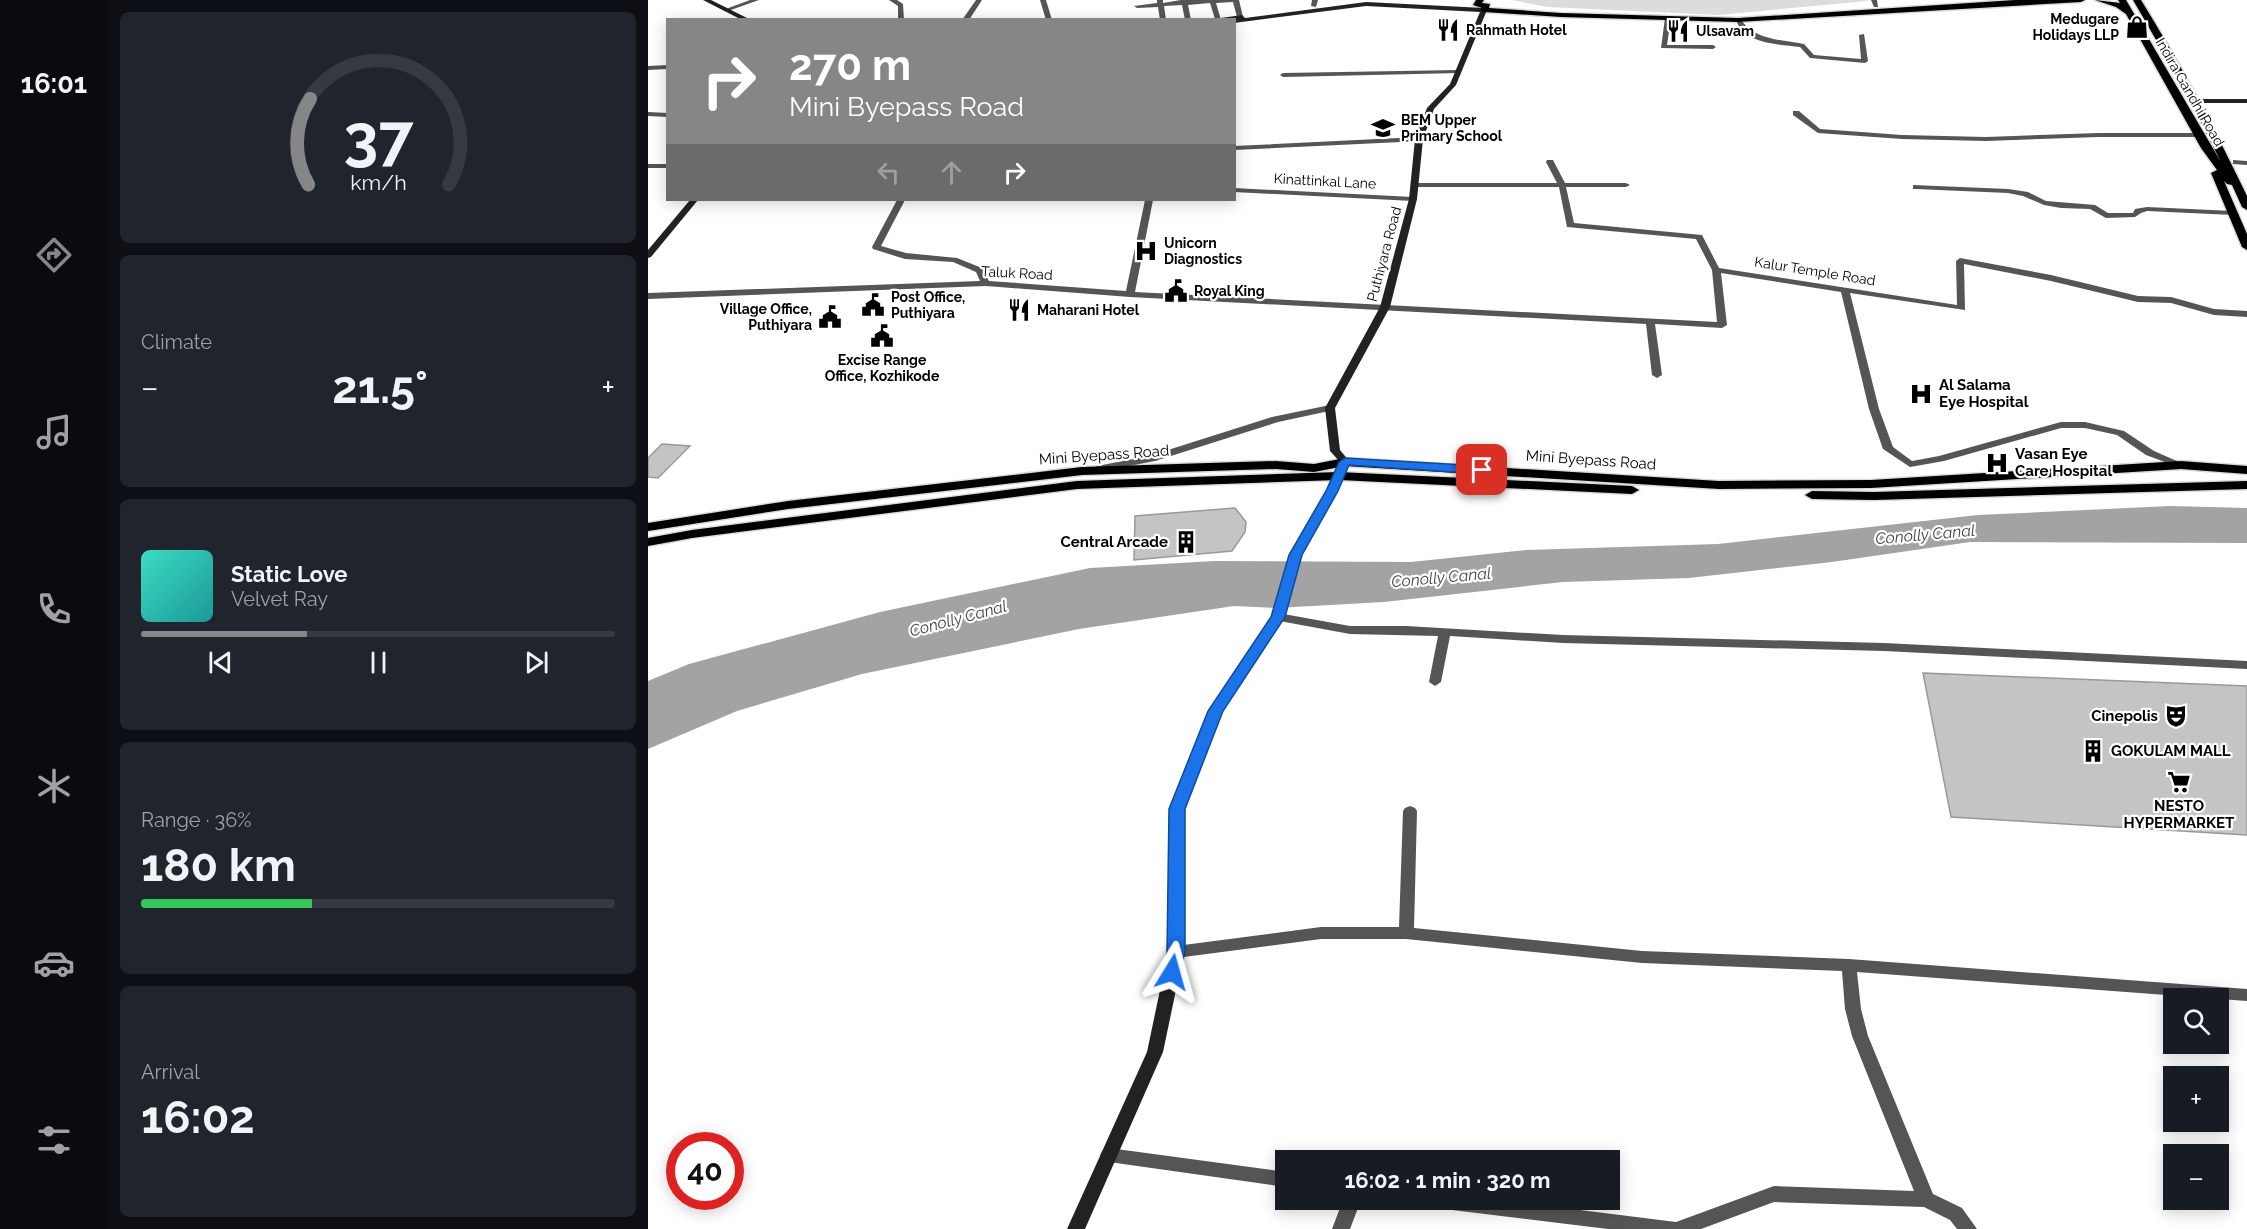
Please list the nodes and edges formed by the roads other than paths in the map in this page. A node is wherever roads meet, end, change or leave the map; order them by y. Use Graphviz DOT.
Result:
graph roads {
  1 [pos="706,0"];
  2 [pos="756,0"];
  3 [pos="892,0"];
  4 [pos="979,0"];
  5 [pos="1043,0"];
  6 [pos="1235,0"];
  7 [pos="1981,0"];
  8 [pos="2046,0"];
  9 [pos="2050,0"];
  10 [pos="2081,0"];
  11 [pos="2099,0"];
  12 [pos="2122,0"];
  13 [pos="2137,0"];
  14 [pos="1185,1"];
  15 [pos="1212,1"];
  16 [pos="1160,2"];
  17 [pos="1315,3"];
  18 [pos="1875,3"];
  19 [pos="1482,5"];
  20 [pos="1136,6"];
  21 [pos="726,9"];
  22 [pos="2130,14"];
  23 [pos="744,18"];
  24 [pos="901,18"];
  25 [pos="966,18"];
  26 [pos="1048,18"];
  27 [pos="1162,18"];
  28 [pos="1188,18"];
  29 [pos="1221,18"];
  30 [pos="1668,18"];
  31 [pos="1237,19"];
  32 [pos="1738,20"];
  33 [pos="1862,35"];
  34 [pos="1713,47"];
  35 [pos="664,58"];
  36 [pos="648,68"];
  37 [pos="664,68"];
  38 [pos="1458,72"];
  39 [pos="1283,75"];
  40 [pos="2195,100"];
  41 [pos="2247,101"];
  42 [pos="1796,113"];
  43 [pos="648,114"];
  44 [pos="666,115"];
  45 [pos="2199,135"];
  46 [pos="1419,139"];
  47 [pos="2220,147"];
  48 [pos="1236,148"];
  49 [pos="2205,148"];
  50 [pos="1550,162"];
  51 [pos="2242,162"];
  52 [pos="648,166"];
  53 [pos="666,166"];
  54 [pos="1415,185"];
  55 [pos="1562,185"];
  56 [pos="1626,185"];
  57 [pos="1916,187"];
  58 [pos="2244,189"];
  59 [pos="1236,190"];
  60 [pos="1413,199"];
  61 [pos="693,201"];
  62 [pos="900,201"];
  63 [pos="1149,201"];
  64 [pos="2247,207"];
  65 [pos="2233,213"];
  66 [pos="2247,248"];
  67 [pos="648,255"];
  68 [pos="1716,270"];
  69 [pos="986,283"];
  70 [pos="1845,290"];
  71 [pos="1130,294"];
  72 [pos="648,296"];
  73 [pos="1385,307"];
  74 [pos="2247,314"];
  75 [pos="1650,321"];
  76 [pos="1657,375"];
  77 [pos="1330,408"];
  78 [pos="1345,462"];
  79 [pos="2181,465"];
  80 [pos="2247,470"];
  81 [pos="1082,471"];
  82 [pos="1339,476"];
  83 [pos="2247,485"];
  84 [pos="648,526"];
  85 [pos="648,542"];
  86 [pos="1278,617"];
  87 [pos="1446,632"];
  88 [pos="2247,666"];
  89 [pos="1436,682"];
  90 [pos="1410,811"];
  91 [pos="1406,933"];
  92 [pos="1176,952"];
  93 [pos="1849,965"];
  94 [pos="2247,995"];
  95 [pos="1109,1155"];
  96 [pos="1275,1178"];
  97 [pos="1926,1199"];
  98 [pos="1348,1210"];
  99 [pos="1517,1210"];
  100 [pos="1076,1229"];
  101 [pos="1341,1229"];
  102 [pos="1672,1229"];
  103 [pos="1679,1229"];
  104 [pos="1968,1229"];
  1 -- 21 [label="main road"];
  2 -- 21 [label="street"];
  3 -- 24 [label="street"];
  4 -- 25 [label="street"];
  5 -- 26 [label="street"];
  6 -- 15 [label="street"];
  6 -- 31 [label="street"];
  7 -- 18 [label="main road"];
  8 -- 9 [label="main road"];
  8 -- 10 [label="main road"];
  8 -- 32 [label="main road"];
  11 -- 22 [label="main road"];
  12 -- 22 [label="main road, Indira Gandhi Road"];
  13 -- 40 [label="main road, Indira Gandhi Road"];
  14 -- 15 [label="street"];
  14 -- 16 [label="street"];
  14 -- 28 [label="street"];
  15 -- 29 [label="street"];
  16 -- 20 [label="street"];
  16 -- 27 [label="street"];
  17 -- 19 [label="main road"];
  17 -- 31 [label="main road"];
  18 -- 19 [label="main road"];
  19 -- 30 [label="main road"];
  19 -- 31 [label="main road"];
  19 -- 38 [label="main road, Puthiyara Road"];
  21 -- 23 [label="main road"];
  22 -- 45 [label="main road, Indira Gandhi Road"];
  30 -- 32 [label="main road"];
  30 -- 34 [label="street"];
  32 -- 33 [label="street"];
  35 -- 37 [label="street"];
  36 -- 37 [label="street"];
  38 -- 39 [label="street"];
  38 -- 46 [label="main road, Puthiyara Road"];
  40 -- 41 [label="main road"];
  40 -- 47 [label="main road, Indira Gandhi Road"];
  42 -- 45 [label="street"];
  43 -- 44 [label="street"];
  45 -- 49 [label="main road, Indira Gandhi Road"];
  46 -- 48 [label="street"];
  46 -- 54 [label="main road, Puthiyara Road"];
  47 -- 51 [label="main road"];
  47 -- 58 [label="main road, Indira Gandhi Road"];
  49 -- 58 [label="main road, Indira Gandhi Road"];
  49 -- 65 [label="main road"];
  50 -- 55 [label="street"];
  51 -- 58 [label="main road"];
  52 -- 53 [label="street"];
  54 -- 55 [label="street"];
  54 -- 60 [label="main road, Puthiyara Road"];
  55 -- 56 [label="street"];
  55 -- 68 [label="street"];
  57 -- 65 [label="street"];
  58 -- 64 [label="main road, Indira Gandhi Road"];
  59 -- 60 [label="street, Kinattinkal Lane"];
  60 -- 73 [label="main road, Puthiyara Road"];
  61 -- 67 [label="main road"];
  62 -- 69 [label="street"];
  63 -- 71 [label="street"];
  65 -- 66 [label="main road"];
  68 -- 70 [label="street, Kalur Temple Road"];
  68 -- 75 [label="street"];
  69 -- 71 [label="street, Taluk Road"];
  69 -- 72 [label="street, Taluk Road"];
  70 -- 74 [label="street, Kalur Temple Road"];
  70 -- 79 [label="street"];
  71 -- 73 [label="street, Taluk Road"];
  73 -- 75 [label="street"];
  73 -- 77 [label="main road, Puthiyara Road"];
  75 -- 76 [label="street"];
  77 -- 78 [label="main road"];
  77 -- 81 [label="street"];
  78 -- 79 [label="main road, Mini Byepass Road"];
  78 -- 81 [label="main road, Mini Byepass Road"];
  78 -- 82 [label="main road"];
  79 -- 80 [label="main road, Mini Byepass Road"];
  81 -- 84 [label="main road, Mini Byepass Road"];
  82 -- 83 [label="main road"];
  82 -- 85 [label="main road"];
  82 -- 86 [label="main road"];
  86 -- 87 [label="street"];
  86 -- 92 [label="main road"];
  87 -- 88 [label="street"];
  87 -- 89 [label="street"];
  90 -- 91 [label="street"];
  91 -- 92 [label="street"];
  91 -- 93 [label="street"];
  92 -- 95 [label="main road"];
  93 -- 94 [label="street"];
  93 -- 97 [label="street"];
  95 -- 96 [label="street"];
  95 -- 100 [label="main road"];
  97 -- 103 [label="street"];
  97 -- 104 [label="street"];
  98 -- 101 [label="street"];
  99 -- 102 [label="street"];
}
